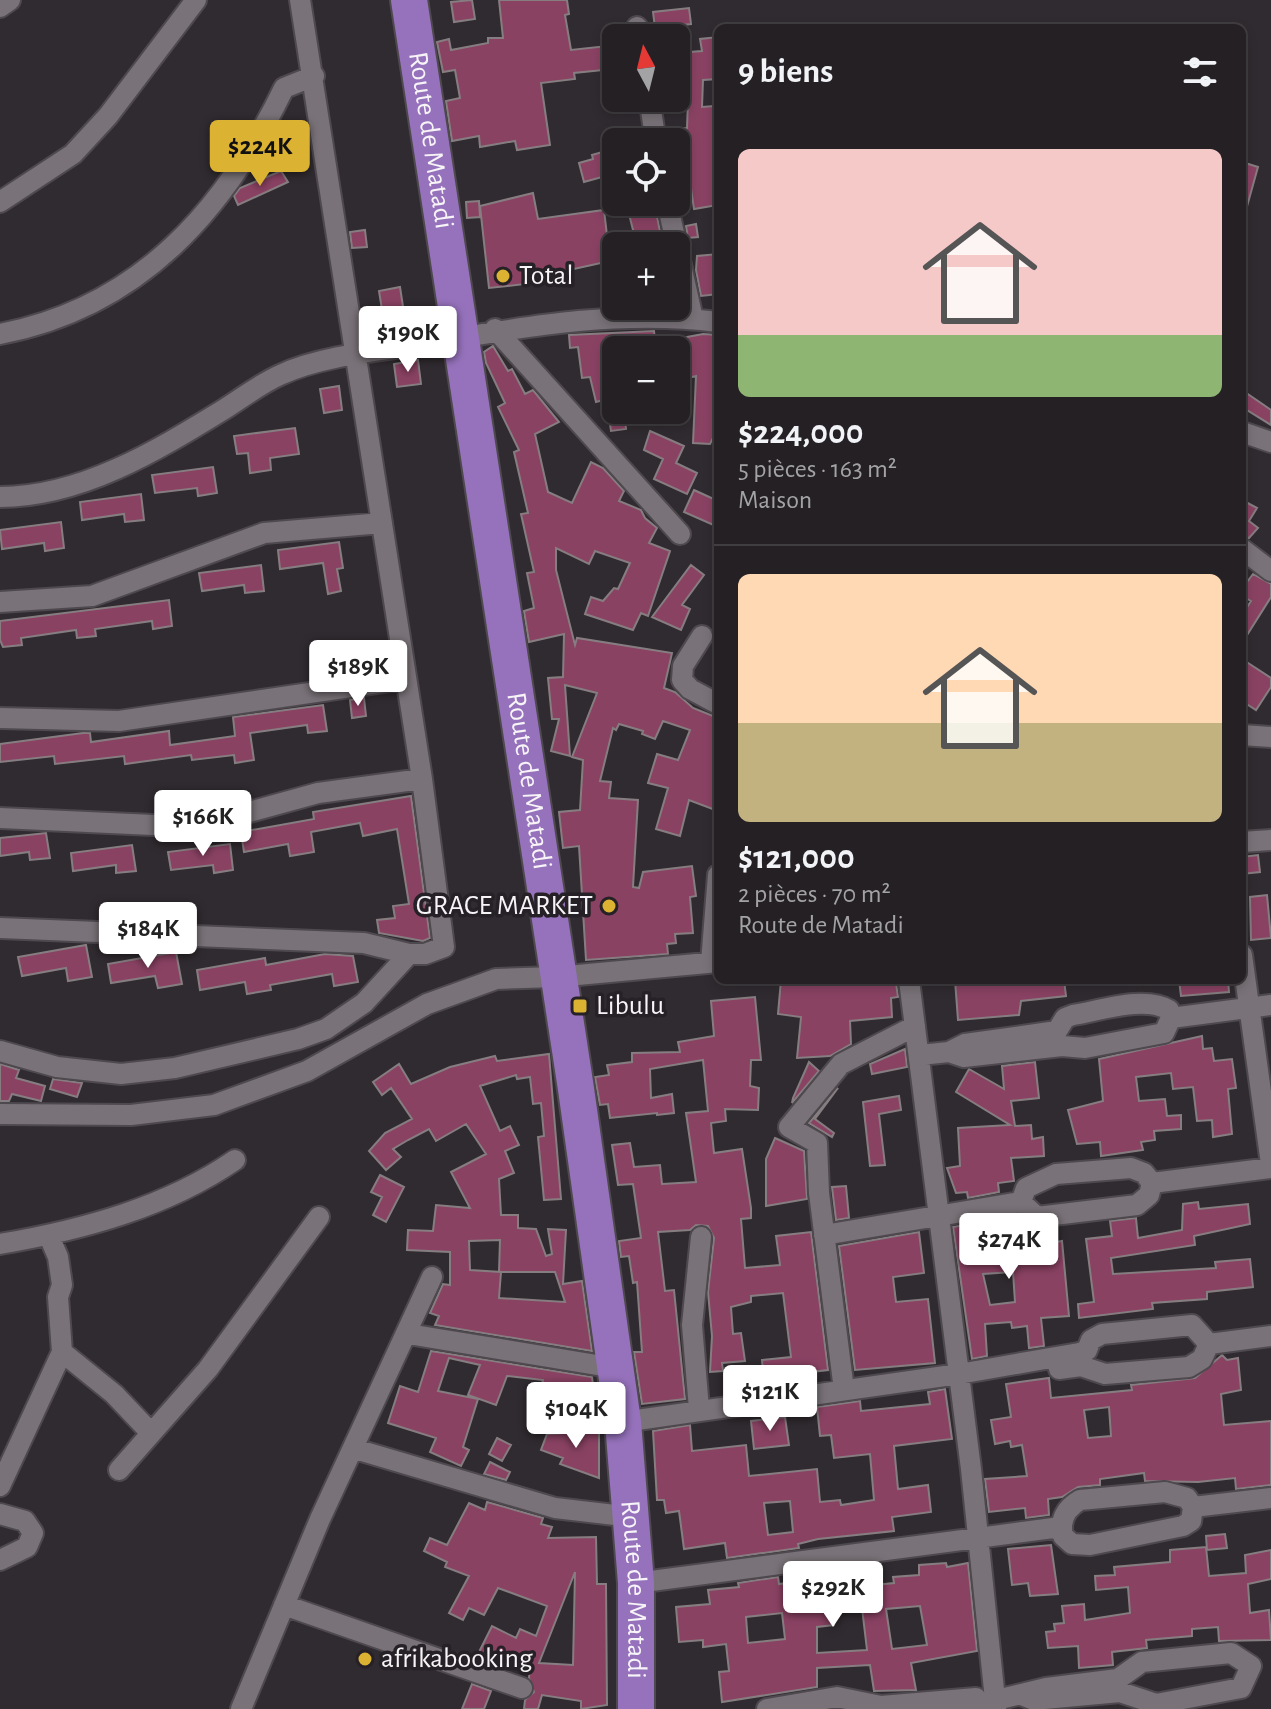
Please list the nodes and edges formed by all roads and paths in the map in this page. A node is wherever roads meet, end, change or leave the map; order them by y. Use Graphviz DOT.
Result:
graph roads {
  1 [pos="10,0"];
  2 [pos="196,0"];
  3 [pos="300,0"];
  4 [pos="409,0"];
  5 [pos="0,7"];
  6 [pos="314,76"];
  7 [pos="0,202"];
  8 [pos="670,216"];
  9 [pos="693,319"];
  10 [pos="714,322"];
  11 [pos="478,333"];
  12 [pos="0,334"];
  13 [pos="356,354"];
  14 [pos="1246,433"];
  15 [pos="1271,442"];
  16 [pos="0,497"];
  17 [pos="382,523"];
  18 [pos="680,534"];
  19 [pos="1246,552"];
  20 [pos="1271,571"];
  21 [pos="0,602"];
  22 [pos="702,636"];
  23 [pos="405,679"];
  24 [pos="714,702"];
  25 [pos="0,718"];
  26 [pos="1246,735"];
  27 [pos="1271,737"];
  28 [pos="422,779"];
  29 [pos="0,818"];
  30 [pos="1271,840"];
  31 [pos="1246,842"];
  32 [pos="0,928"];
  33 [pos="409,954"];
  34 [pos="714,962"];
  35 [pos="556,977"];
  36 [pos="910,984"];
  37 [pos="1245,984"];
  38 [pos="1271,1005"];
  39 [pos="1248,1008"];
  40 [pos="1171,1018"];
  41 [pos="915,1026"];
  42 [pos="1048,1039"];
  43 [pos="0,1051"];
  44 [pos="920,1055"];
  45 [pos="0,1114"];
  46 [pos="235,1160"];
  47 [pos="1271,1166"];
  48 [pos="1152,1183"];
  49 [pos="1021,1202"];
  50 [pos="319,1217"];
  51 [pos="939,1218"];
  52 [pos="824,1235"];
  53 [pos="49,1236"];
  54 [pos="701,1237"];
  55 [pos="0,1244"];
  56 [pos="432,1277"];
  57 [pos="408,1334"];
  58 [pos="1271,1336"];
  59 [pos="1209,1344"];
  60 [pos="62,1352"];
  61 [pos="1080,1359"];
  62 [pos="615,1368"];
  63 [pos="968,1373"];
  64 [pos="844,1390"];
  65 [pos="699,1409"];
  66 [pos="623,1422"];
  67 [pos="151,1433"];
  68 [pos="355,1449"];
  69 [pos="119,1470"];
  70 [pos="0,1486"];
  71 [pos="1271,1498"];
  72 [pos="1193,1507"];
  73 [pos="0,1514"];
  74 [pos="632,1517"];
  75 [pos="1061,1527"];
  76 [pos="978,1539"];
  77 [pos="0,1560"];
  78 [pos="636,1583"];
  79 [pos="284,1605"];
  80 [pos="1271,1668"];
  81 [pos="1248,1671"];
  82 [pos="1119,1686"];
  83 [pos="522,1688"];
  84 [pos="992,1703"];
  85 [pos="882,1708"];
  86 [pos="241,1709"];
  87 [pos="636,1709"];
  88 [pos="767,1709"];
  89 [pos="959,1709"];
  1 -- 5 [label="street"];
  2 -- 7 [label="street"];
  3 -- 6 [label="street"];
  4 -- 11 [label="highway, Route de Matadi"];
  6 -- 12 [label="street"];
  6 -- 13 [label="street"];
  8 -- 9 [label="street"];
  9 -- 10 [label="street"];
  9 -- 11 [label="street"];
  11 -- 13 [label="street"];
  11 -- 18 [label="street"];
  11 -- 35 [label="highway, Route de Matadi"];
  13 -- 16 [label="street"];
  13 -- 17 [label="street"];
  14 -- 15 [label="street"];
  17 -- 21 [label="street"];
  17 -- 23 [label="street"];
  19 -- 20 [label="street"];
  22 -- 24 [label="street"];
  23 -- 25 [label="street"];
  23 -- 28 [label="street"];
  26 -- 27 [label="street"];
  28 -- 29 [label="street"];
  28 -- 33 [label="street"];
  30 -- 31 [label="street"];
  32 -- 33 [label="street"];
  33 -- 43 [label="street"];
  34 -- 35 [label="street"];
  35 -- 45 [label="street"];
  35 -- 62 [label="highway, Route de Matadi"];
  36 -- 41 [label="street"];
  37 -- 39 [label="street"];
  38 -- 39 [label="street"];
  39 -- 40 [label="street"];
  39 -- 47 [label="street"];
  40 -- 42 [label="street"];
  40 -- 42 [label="street"];
  41 -- 44 [label="street"];
  41 -- 52 [label="street"];
  42 -- 44 [label="street"];
  44 -- 51 [label="street"];
  46 -- 53 [label="street"];
  47 -- 48 [label="street"];
  48 -- 49 [label="street"];
  48 -- 49 [label="street"];
  49 -- 51 [label="street"];
  50 -- 67 [label="street"];
  51 -- 52 [label="street"];
  51 -- 63 [label="street"];
  52 -- 64 [label="street"];
  53 -- 55 [label="street"];
  53 -- 60 [label="street"];
  54 -- 65 [label="street"];
  56 -- 57 [label="street"];
  57 -- 62 [label="street"];
  57 -- 68 [label="street"];
  58 -- 59 [label="street"];
  59 -- 61 [label="street"];
  59 -- 61 [label="street"];
  60 -- 67 [label="street"];
  60 -- 70 [label="street"];
  61 -- 63 [label="street"];
  62 -- 66 [label="highway, Route de Matadi"];
  63 -- 64 [label="street"];
  63 -- 76 [label="street"];
  64 -- 65 [label="street"];
  65 -- 66 [label="street"];
  66 -- 74 [label="highway, Route de Matadi"];
  67 -- 69 [label="street"];
  68 -- 74 [label="street"];
  68 -- 79 [label="street"];
  71 -- 72 [label="street"];
  72 -- 75 [label="street"];
  72 -- 75 [label="street"];
  73 -- 77 [label="street"];
  74 -- 78 [label="highway, Route de Matadi"];
  75 -- 76 [label="street"];
  76 -- 78 [label="street"];
  76 -- 84 [label="street"];
  78 -- 87 [label="highway, Route de Matadi"];
  79 -- 83 [label="street"];
  79 -- 86 [label="street"];
  80 -- 81 [label="street"];
  81 -- 82 [label="street"];
  81 -- 82 [label="street"];
  82 -- 84 [label="street"];
  84 -- 85 [label="street"];
  84 -- 89 [label="street"];
  85 -- 88 [label="street"];
}
